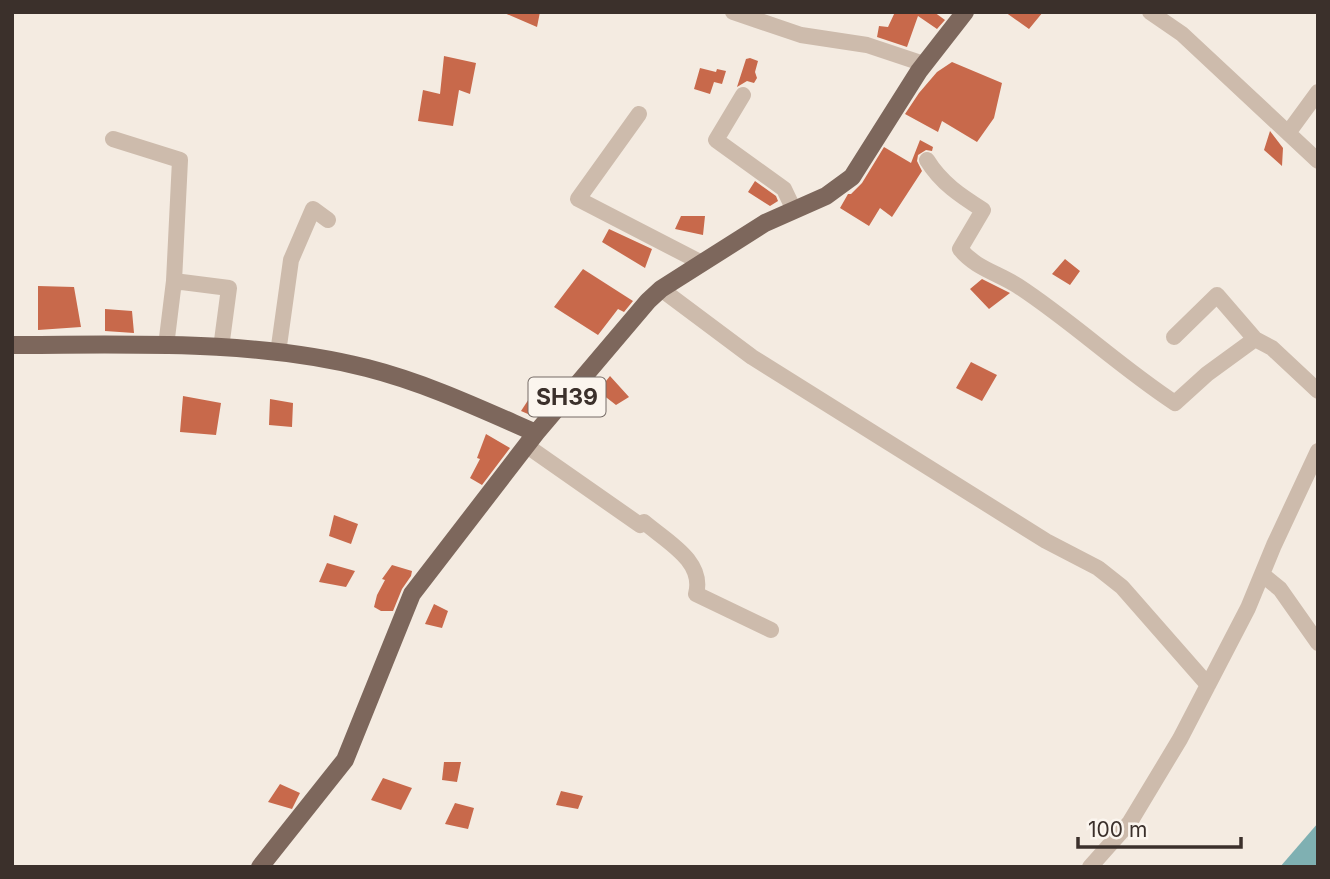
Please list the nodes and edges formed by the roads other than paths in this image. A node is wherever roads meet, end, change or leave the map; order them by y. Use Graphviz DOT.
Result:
graph roads {
  1 [pos="965,12"];
  2 [pos="1150,12"];
  3 [pos="742,14"];
  4 [pos="924,64"];
  5 [pos="1318,92"];
  6 [pos="743,96"];
  7 [pos="639,114"];
  8 [pos="1288,133"];
  9 [pos="113,139"];
  10 [pos="927,160"];
  11 [pos="1318,161"];
  12 [pos="794,210"];
  13 [pos="328,220"];
  14 [pos="702,263"];
  15 [pos="174,281"];
  16 [pos="661,289"];
  17 [pos="1174,337"];
  18 [pos="1255,339"];
  19 [pos="12,345"];
  20 [pos="166,346"];
  21 [pos="221,348"];
  22 [pos="278,353"];
  23 [pos="1318,391"];
  24 [pos="531,439"];
  25 [pos="1318,450"];
  26 [pos="1263,575"];
  27 [pos="771,630"];
  28 [pos="1318,643"];
  29 [pos="1208,685"];
  30 [pos="260,867"];
  31 [pos="1090,867"];
  1 -- 4 [label="main road, SH39"];
  2 -- 8 [label="street"];
  3 -- 4 [label="street"];
  4 -- 12 [label="main road, SH39"];
  5 -- 8 [label="street"];
  6 -- 12 [label="street"];
  7 -- 14 [label="street"];
  8 -- 11 [label="street"];
  9 -- 15 [label="street"];
  10 -- 18 [label="street"];
  12 -- 14 [label="main road, SH39"];
  13 -- 22 [label="street"];
  14 -- 16 [label="main road, SH39"];
  15 -- 20 [label="street"];
  15 -- 21 [label="street"];
  16 -- 24 [label="main road, SH39"];
  16 -- 29 [label="street"];
  17 -- 18 [label="street"];
  18 -- 23 [label="street"];
  19 -- 20 [label="main road"];
  20 -- 21 [label="main road"];
  21 -- 22 [label="main road"];
  22 -- 24 [label="main road"];
  24 -- 27 [label="street"];
  24 -- 30 [label="main road, SH39"];
  25 -- 26 [label="street"];
  26 -- 28 [label="street"];
  26 -- 29 [label="street"];
  29 -- 31 [label="street"];
}
